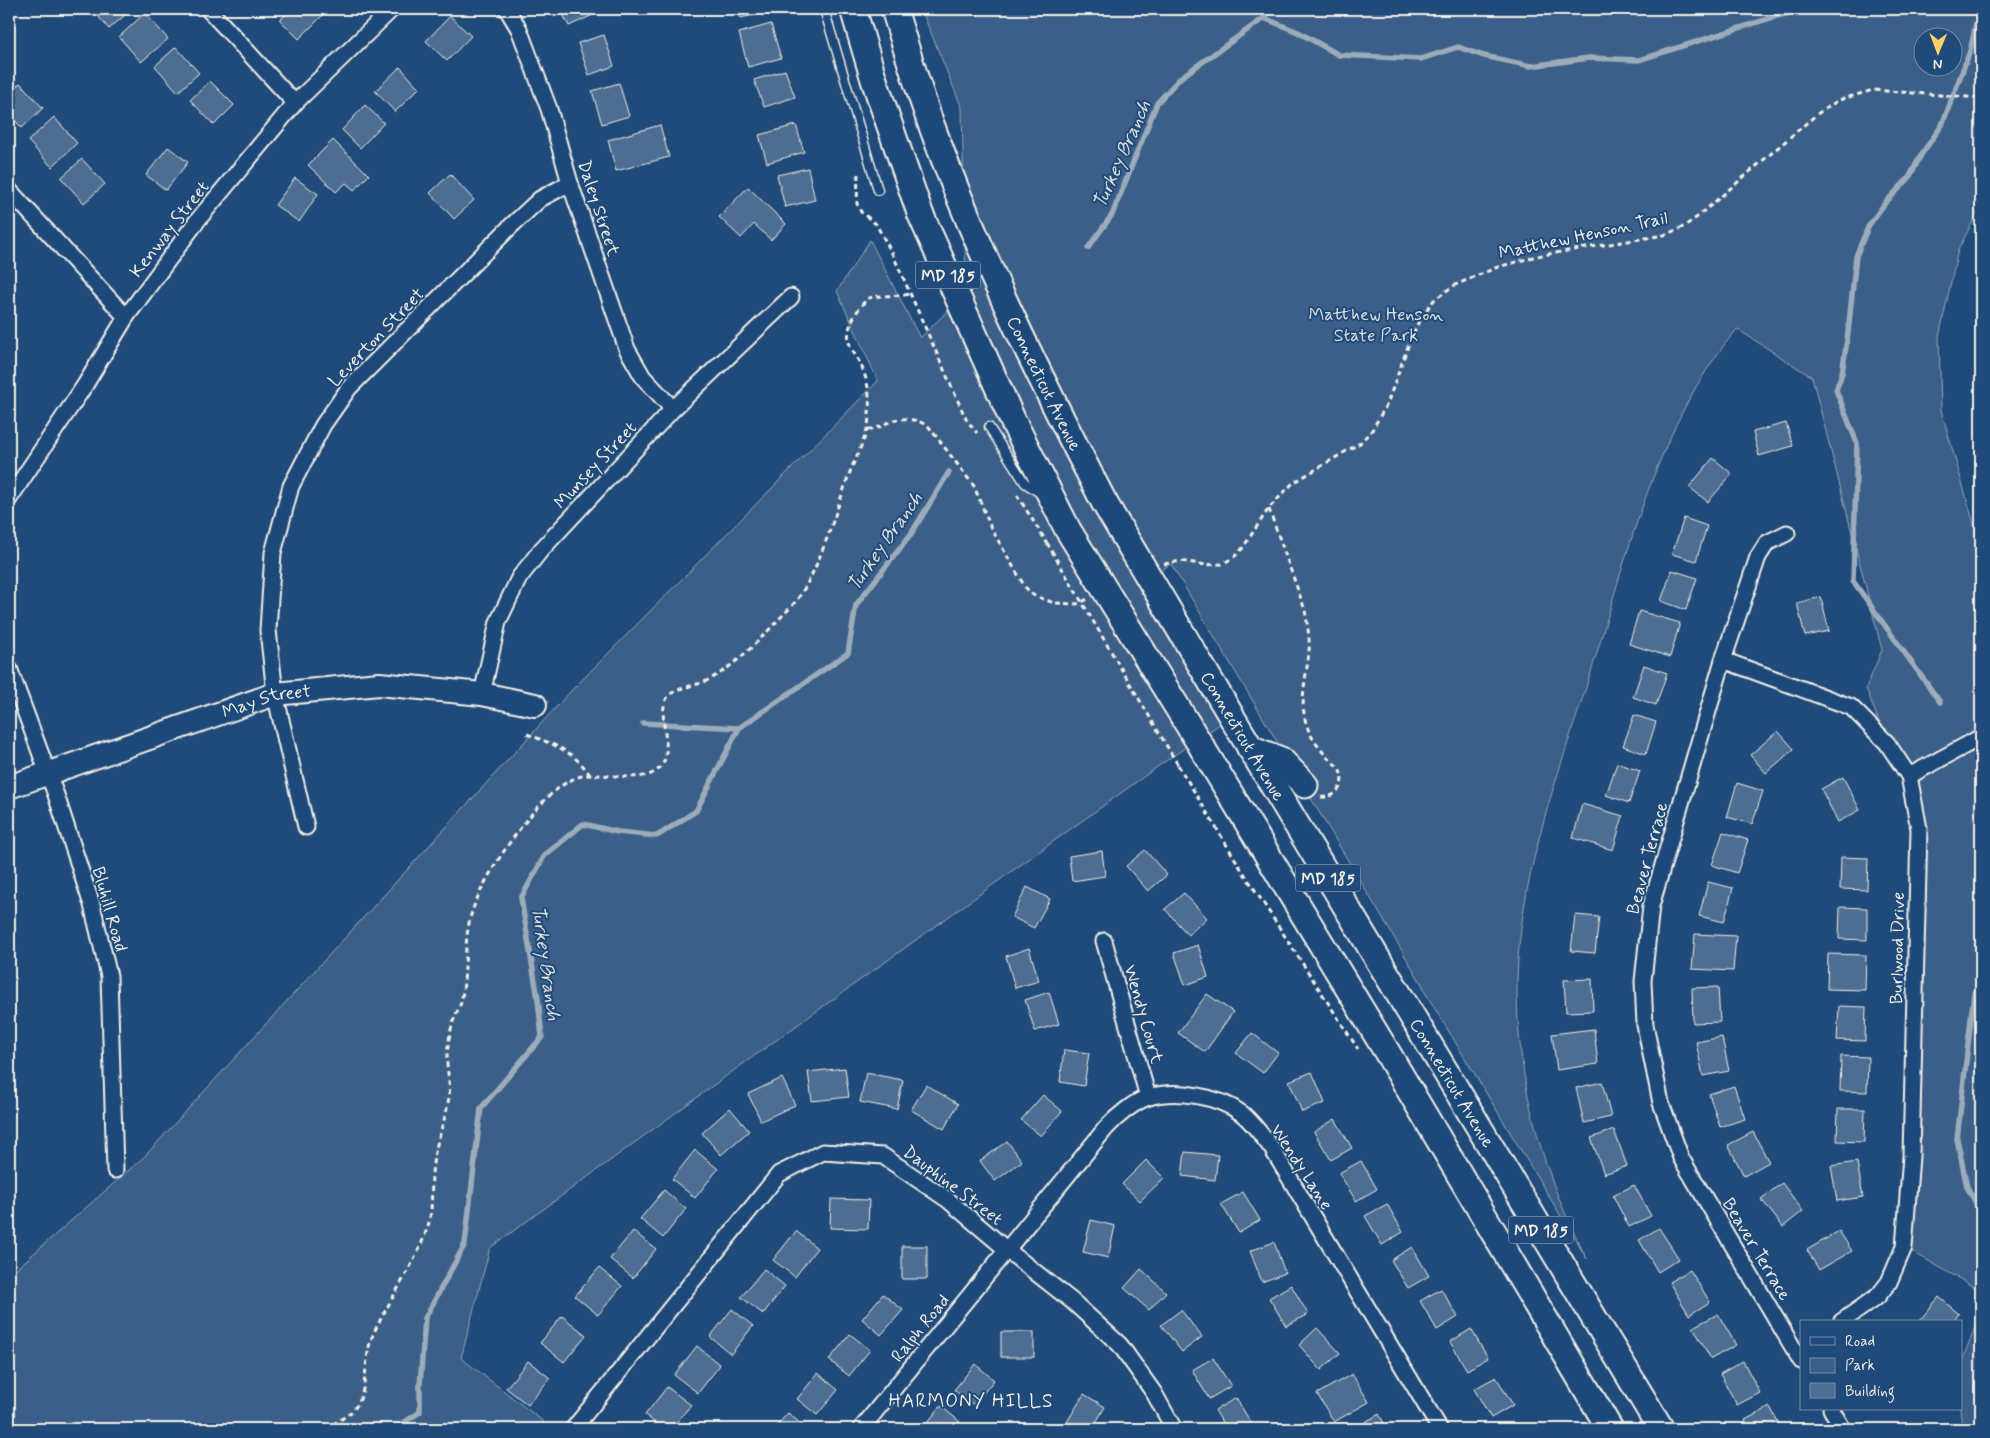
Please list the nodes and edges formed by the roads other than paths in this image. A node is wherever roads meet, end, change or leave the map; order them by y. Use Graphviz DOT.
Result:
graph roads {
  1 [pos="208,9"];
  2 [pos="392,9"];
  3 [pos="507,9"];
  4 [pos="824,9"];
  5 [pos="853,9"];
  6 [pos="894,9"];
  7 [pos="295,103"];
  8 [pos="570,183"];
  9 [pos="9,190"];
  10 [pos="878,190"];
  11 [pos="791,297"];
  12 [pos="126,317"];
  13 [pos="673,409"];
  14 [pos="989,427"];
  15 [pos="9,499"];
  16 [pos="1053,502"];
  17 [pos="1787,533"];
  18 [pos="1723,660"];
  19 [pos="9,668"];
  20 [pos="275,694"];
  21 [pos="482,694"];
  22 [pos="535,705"];
  23 [pos="1981,737"];
  24 [pos="1250,748"];
  25 [pos="49,772"];
  26 [pos="1909,776"];
  27 [pos="1305,785"];
  28 [pos="9,787"];
  29 [pos="306,827"];
  30 [pos="1338,895"];
  31 [pos="1305,914"];
  32 [pos="1104,941"];
  33 [pos="1148,1097"];
  34 [pos="115,1170"];
  35 [pos="1007,1250"];
  36 [pos="1844,1320"];
  37 [pos="1800,1354"];
  38 [pos="1831,1410"];
  39 [pos="574,1429"];
  40 [pos="861,1429"];
  41 [pos="1174,1429"];
  42 [pos="1440,1429"];
  43 [pos="1610,1429"];
  44 [pos="1660,1429"];
  45 [pos="1842,1429"];
  1 -- 7 [label="street"];
  2 -- 7 [label="street, Kenway Street"];
  3 -- 8 [label="street, Daley Street"];
  4 -- 10 [label="lane"];
  5 -- 16 [label="main road, MD 185"];
  6 -- 24 [label="main road, Connecticut Avenue / MD 185, bridge"];
  7 -- 12 [label="street, Kenway Street"];
  8 -- 13 [label="street, Daley Street"];
  8 -- 20 [label="street, Leverton Street"];
  9 -- 12 [label="street"];
  11 -- 13 [label="street, Munsey Street"];
  12 -- 15 [label="street, Kenway Street"];
  13 -- 21 [label="street, Munsey Street"];
  14 -- 16 [label="lane"];
  16 -- 31 [label="main road, MD 185, bridge"];
  17 -- 18 [label="street, Beaver Terrace"];
  18 -- 26 [label="street, Burlwood Drive"];
  18 -- 37 [label="street, Beaver Terrace"];
  19 -- 25 [label="street, Bluhill Road"];
  20 -- 21 [label="street, May Street"];
  20 -- 25 [label="street, May Street"];
  20 -- 29 [label="street, Leverton Street"];
  21 -- 22 [label="street, May Street"];
  23 -- 26 [label="street"];
  24 -- 27 [label="main road"];
  24 -- 30 [label="main road, Connecticut Avenue / MD 185"];
  25 -- 28 [label="street, May Street"];
  25 -- 34 [label="street, Bluhill Road"];
  26 -- 36 [label="street, Burlwood Drive"];
  30 -- 31 [label="main road"];
  30 -- 44 [label="main road, Connecticut Avenue / MD 185"];
  31 -- 43 [label="main road, MD 185"];
  32 -- 33 [label="street, Wendy Court"];
  33 -- 35 [label="street, Wendy Lane"];
  33 -- 42 [label="street, Wendy Lane"];
  35 -- 39 [label="street, Dauphine Street"];
  35 -- 40 [label="street, Ralph Road"];
  35 -- 41 [label="street, Dauphine Street"];
  38 -- 45 [label="street"];
}
